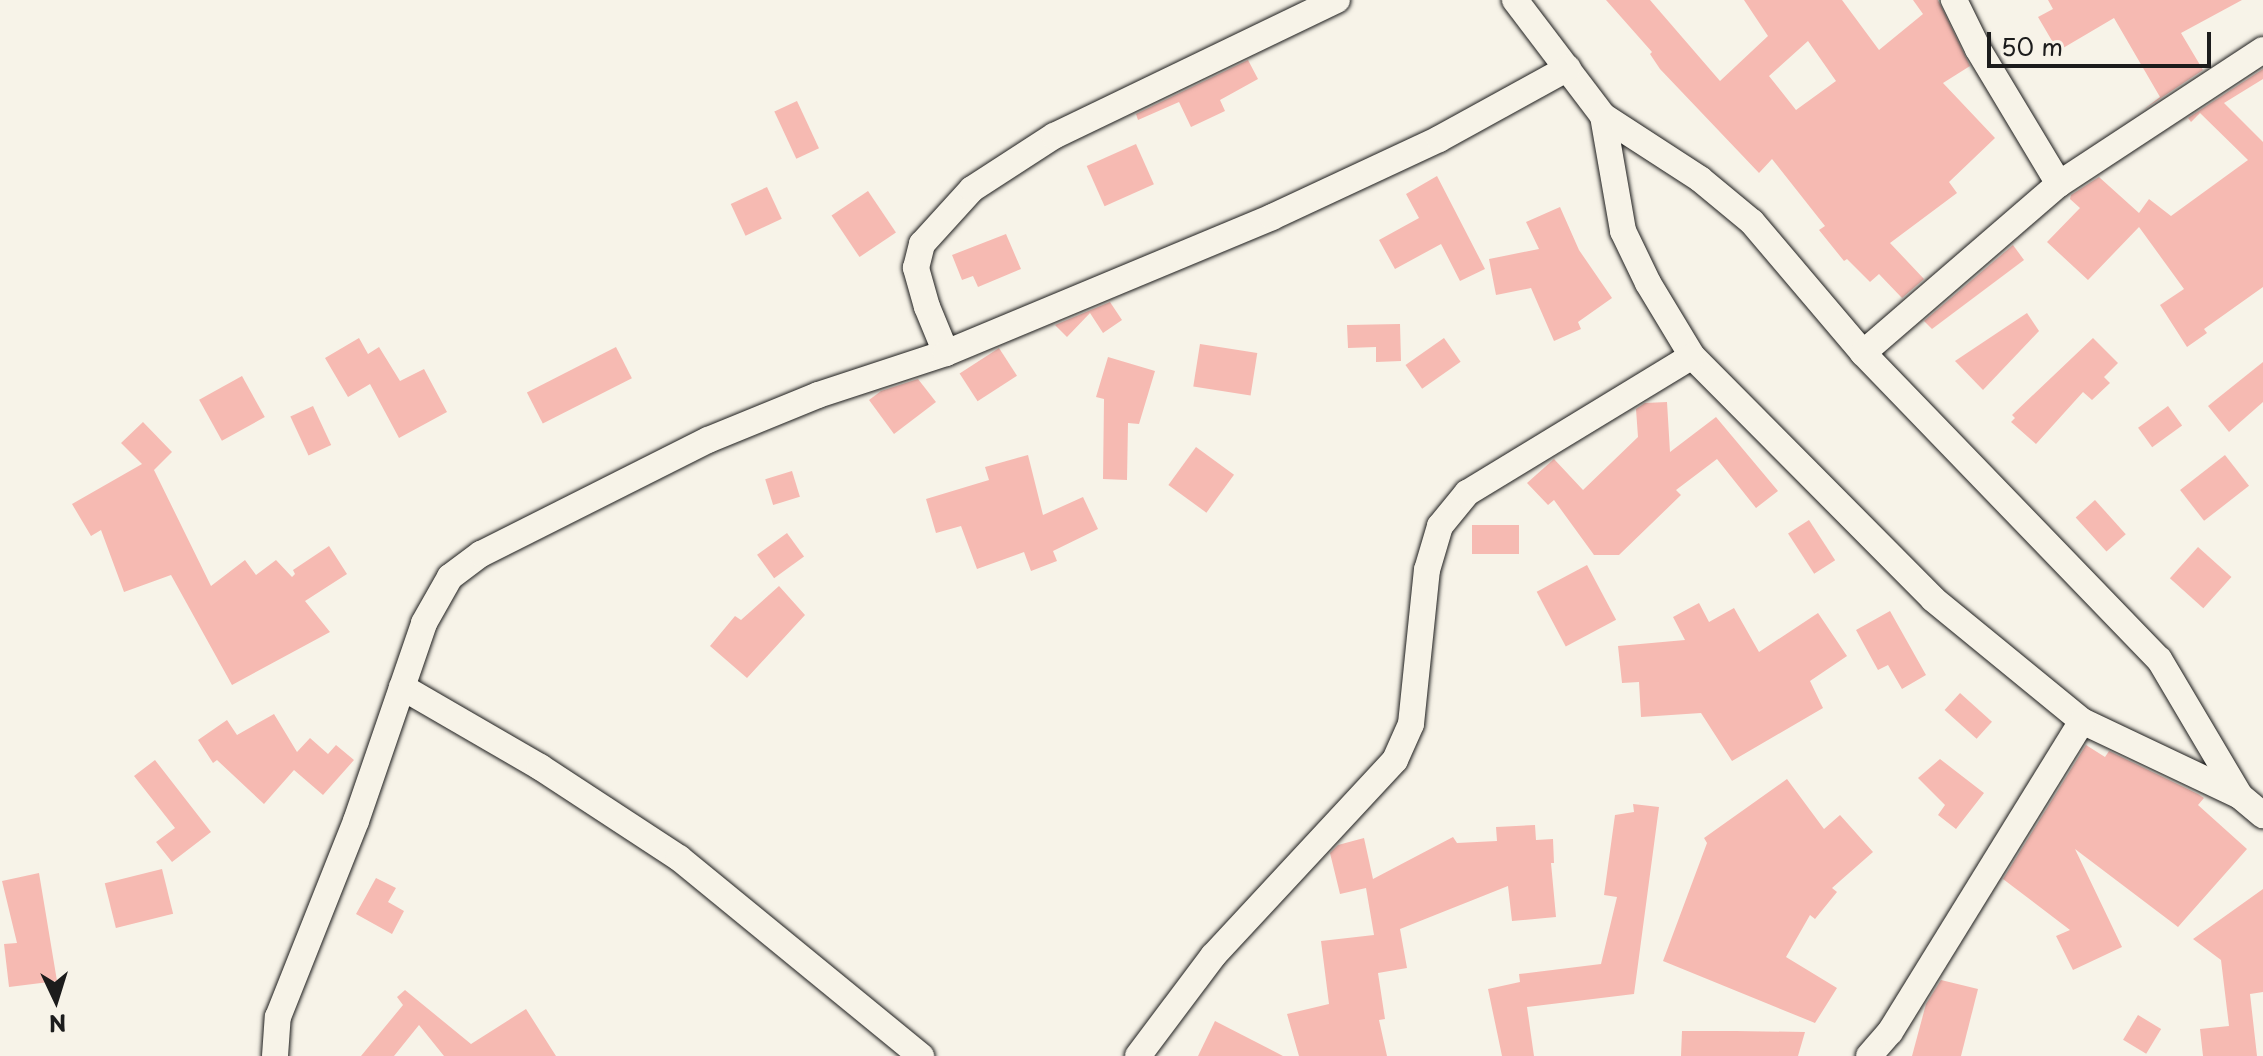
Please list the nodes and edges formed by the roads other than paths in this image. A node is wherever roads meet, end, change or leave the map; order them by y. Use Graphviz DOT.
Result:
graph roads {
  1 [pos="1337,0"];
  2 [pos="1515,0"];
  3 [pos="1954,0"];
  4 [pos="2263,50"];
  5 [pos="1568,68"];
  6 [pos="1603,116"];
  7 [pos="2059,184"];
  8 [pos="946,353"];
  9 [pos="1863,353"];
  10 [pos="1692,356"];
  11 [pos="402,687"];
  12 [pos="2082,721"];
  13 [pos="2240,796"];
  14 [pos="2263,815"];
  15 [pos="275,1056"];
  16 [pos="921,1056"];
  17 [pos="1138,1056"];
  18 [pos="1869,1056"];
  1 -- 8 [label="street"];
  2 -- 5 [label="street"];
  3 -- 7 [label="street"];
  4 -- 7 [label="street"];
  5 -- 6 [label="street"];
  5 -- 8 [label="street"];
  6 -- 9 [label="street"];
  6 -- 10 [label="street"];
  7 -- 9 [label="street"];
  8 -- 11 [label="street"];
  9 -- 13 [label="street"];
  10 -- 12 [label="street"];
  10 -- 17 [label="street"];
  11 -- 15 [label="street"];
  11 -- 16 [label="street"];
  12 -- 13 [label="street"];
  12 -- 18 [label="street"];
  13 -- 14 [label="street"];
}
